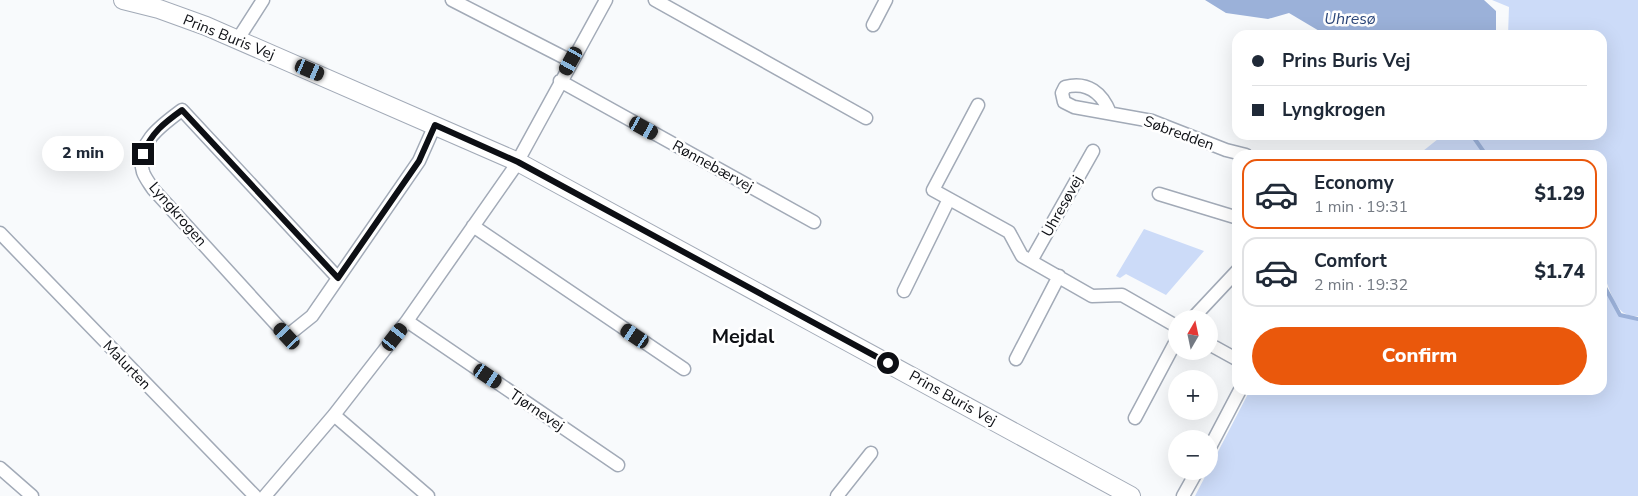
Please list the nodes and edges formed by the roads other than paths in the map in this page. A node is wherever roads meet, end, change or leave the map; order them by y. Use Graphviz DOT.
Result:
graph roads {
  1 [pos="123,0"];
  2 [pos="263,0"];
  3 [pos="452,0"];
  4 [pos="606,0"];
  5 [pos="655,0"];
  6 [pos="886,0"];
  7 [pos="163,5"];
  8 [pos="873,25"];
  9 [pos="238,39"];
  10 [pos="571,61"];
  11 [pos="560,81"];
  12 [pos="978,105"];
  13 [pos="1110,113"];
  14 [pos="866,118"];
  15 [pos="435,125"];
  16 [pos="1093,151"];
  17 [pos="1232,152"];
  18 [pos="518,162"];
  19 [pos="1159,194"];
  20 [pos="949,199"];
  21 [pos="1232,216"];
  22 [pos="814,222"];
  23 [pos="473,226"];
  24 [pos="0,233"];
  25 [pos="1030,261"];
  26 [pos="1059,276"];
  27 [pos="1232,276"];
  28 [pos="338,278"];
  29 [pos="904,290"];
  30 [pos="1200,310"];
  31 [pos="407,321"];
  32 [pos="1168,321"];
  33 [pos="1218,349"];
  34 [pos="1168,356"];
  35 [pos="1232,357"];
  36 [pos="1016,358"];
  37 [pos="684,369"];
  38 [pos="1237,395"];
  39 [pos="334,415"];
  40 [pos="1135,418"];
  41 [pos="1218,432"];
  42 [pos="871,453"];
  43 [pos="618,465"];
  44 [pos="0,468"];
  45 [pos="1192,480"];
  46 [pos="32,496"];
  47 [pos="255,496"];
  48 [pos="265,496"];
  49 [pos="428,496"];
  50 [pos="838,496"];
  51 [pos="1131,496"];
  52 [pos="1183,496"];
  1 -- 7 [label="street, Prins Buris Vej"];
  2 -- 9 [label="street"];
  3 -- 10 [label="street"];
  4 -- 10 [label="street"];
  5 -- 14 [label="street"];
  6 -- 8 [label="street"];
  7 -- 9 [label="street, Prins Buris Vej"];
  9 -- 15 [label="street, Prins Buris Vej"];
  10 -- 11 [label="street"];
  11 -- 18 [label="street"];
  11 -- 22 [label="street, Rønnebærvej"];
  12 -- 20 [label="street"];
  13 -- 17 [label="street, Søbredden"];
  15 -- 18 [label="street, Prins Buris Vej"];
  15 -- 28 [label="street, Lyngkrogen"];
  16 -- 25 [label="street, Uhresøvej"];
  18 -- 23 [label="street"];
  18 -- 51 [label="street, Prins Buris Vej"];
  19 -- 21 [label="street"];
  20 -- 25 [label="street"];
  20 -- 29 [label="street"];
  23 -- 31 [label="street"];
  23 -- 37 [label="street"];
  24 -- 47 [label="street, Malurten"];
  25 -- 26 [label="street"];
  26 -- 32 [label="street"];
  26 -- 36 [label="street"];
  27 -- 30 [label="street"];
  28 -- 28 [label="street, Lyngkrogen"];
  31 -- 39 [label="street"];
  31 -- 43 [label="street, Tjørnevej"];
  33 -- 35 [label="street"];
  34 -- 40 [label="street"];
  38 -- 41 [label="street"];
  39 -- 48 [label="street"];
  39 -- 49 [label="street"];
  42 -- 50 [label="street"];
  44 -- 46 [label="street"];
  45 -- 52 [label="street"];
}
